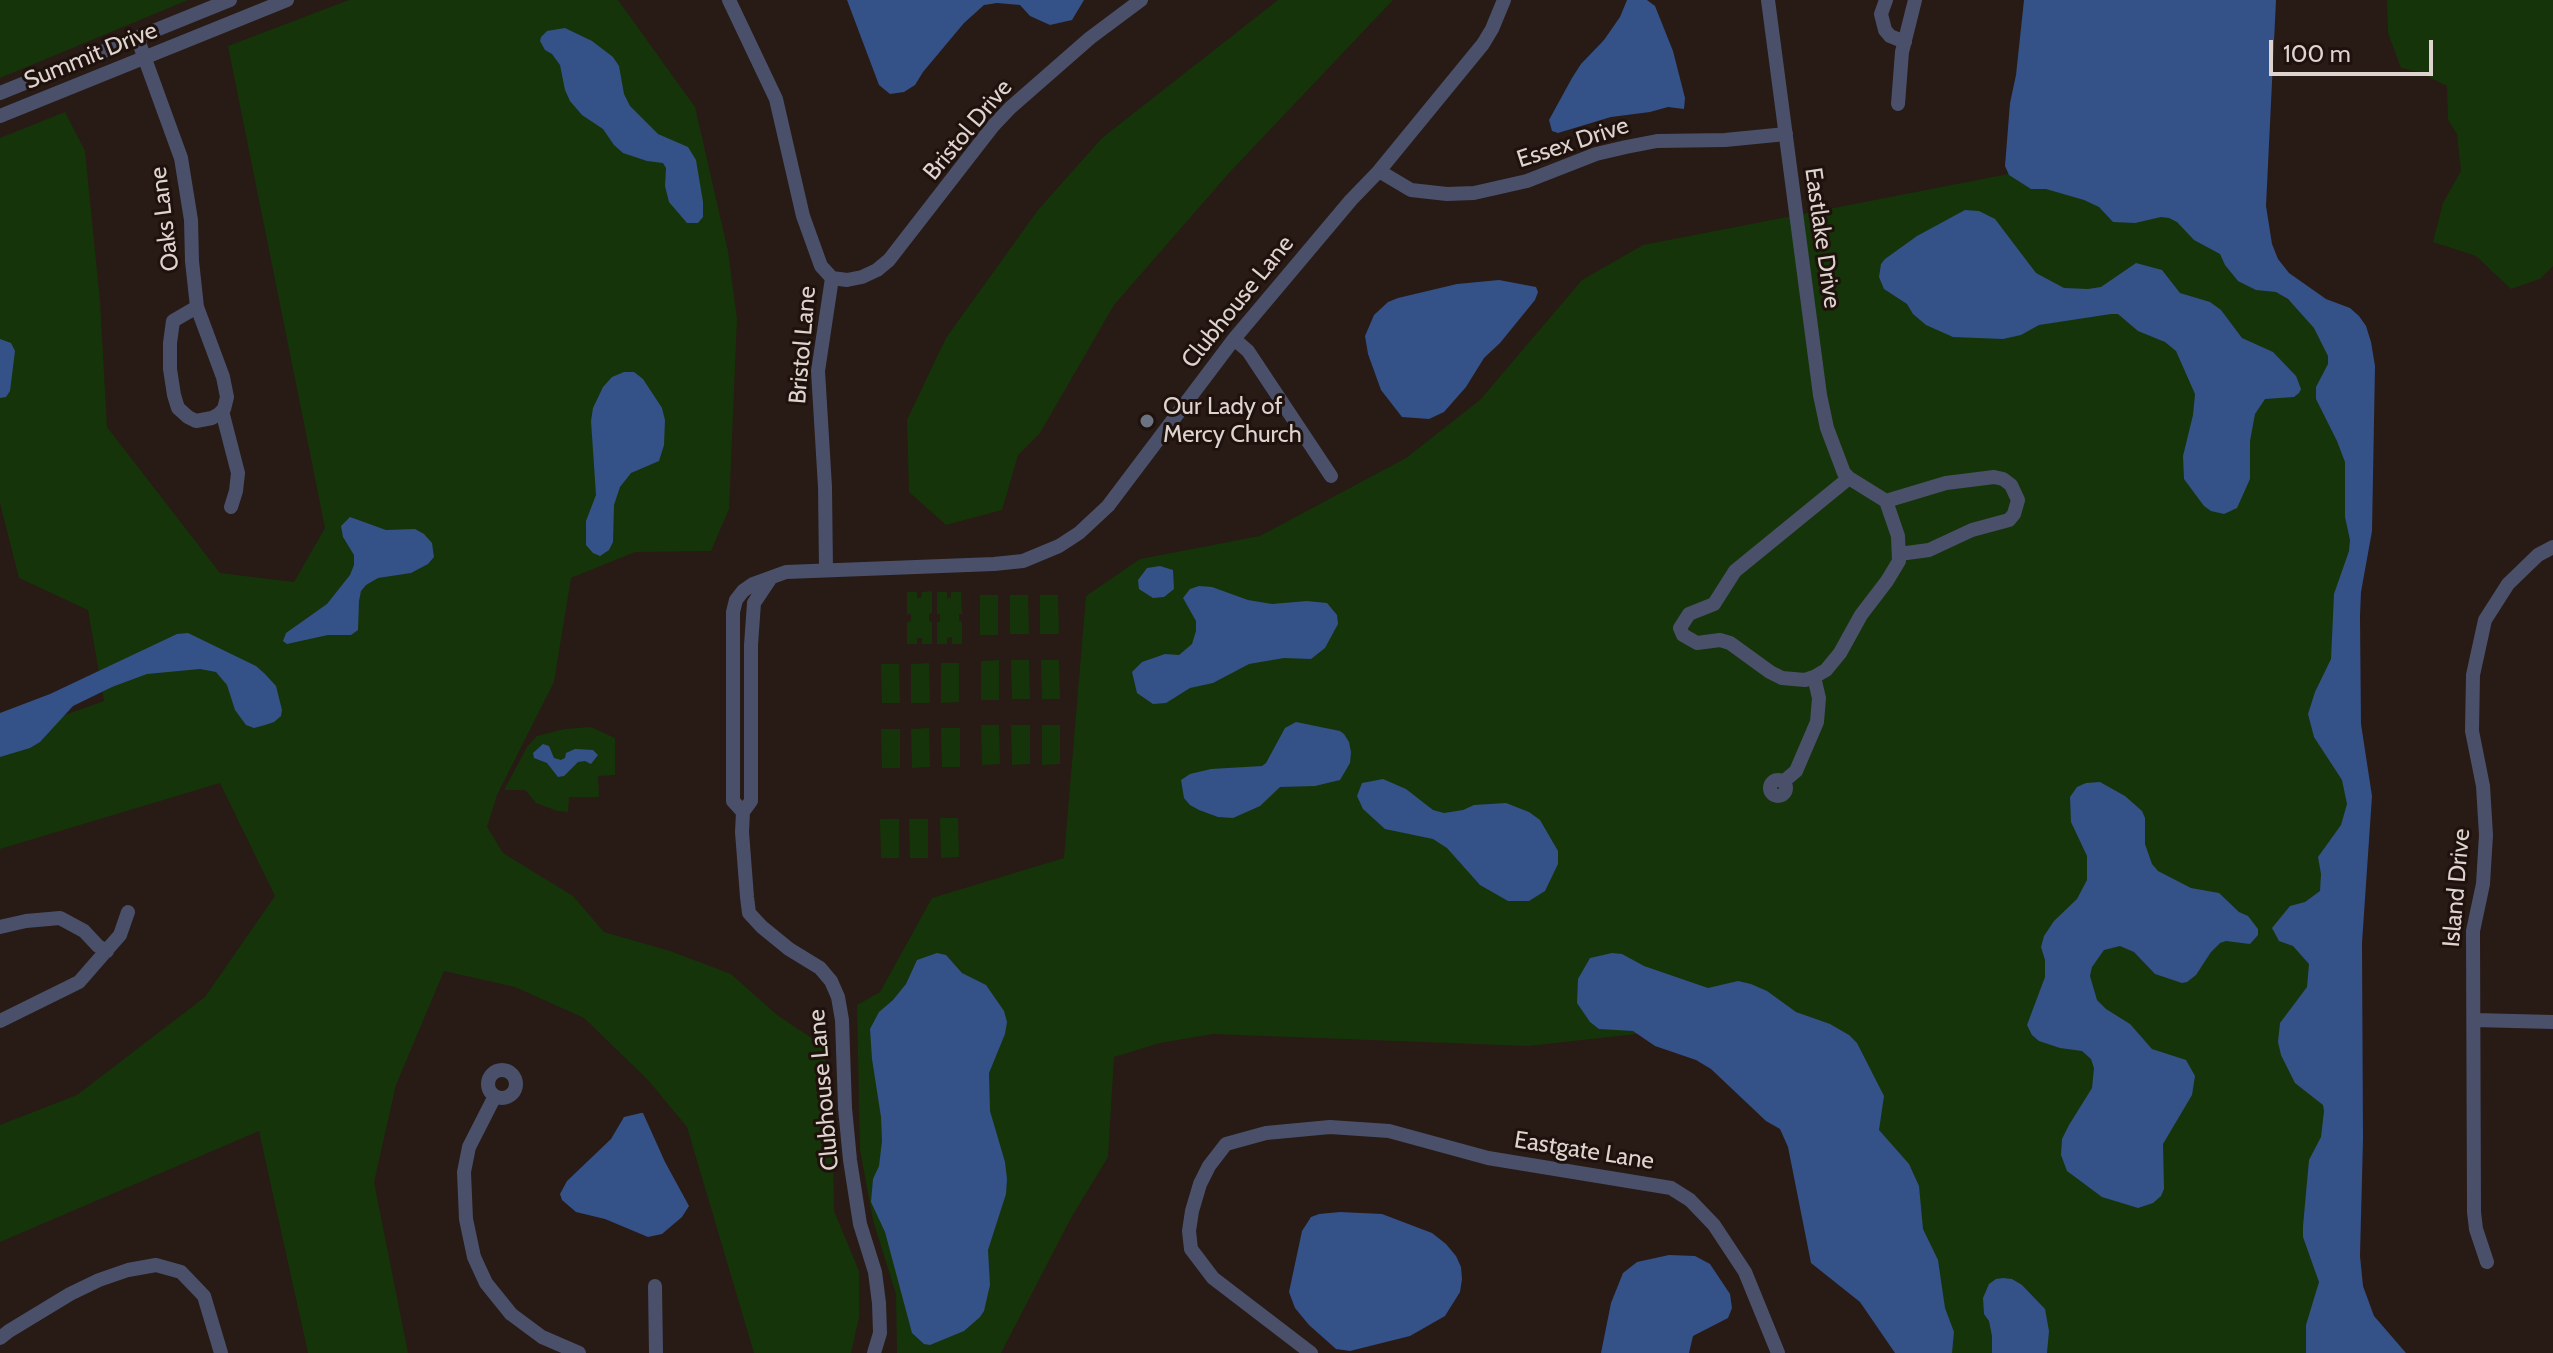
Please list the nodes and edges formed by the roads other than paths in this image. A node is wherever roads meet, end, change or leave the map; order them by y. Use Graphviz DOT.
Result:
graph roads {
  1 [pos="230,0"];
  2 [pos="287,0"];
  3 [pos="729,0"];
  4 [pos="1141,0"];
  5 [pos="1504,0"];
  6 [pos="1768,0"];
  7 [pos="1886,0"];
  8 [pos="1915,0"];
  9 [pos="137,37"];
  10 [pos="1905,42"];
  11 [pos="144,58"];
  12 [pos="0,93"];
  13 [pos="1898,104"];
  14 [pos="0,116"];
  15 [pos="1786,134"];
  16 [pos="1379,171"];
  17 [pos="832,278"];
  18 [pos="197,307"];
  19 [pos="1234,339"];
  20 [pos="222,411"];
  21 [pos="1331,476"];
  22 [pos="1849,478"];
  23 [pos="1886,501"];
  24 [pos="231,507"];
  25 [pos="2553,547"];
  26 [pos="1899,554"];
  27 [pos="826,570"];
  28 [pos="1814,677"];
  29 [pos="1783,782"];
  30 [pos="128,912"];
  31 [pos="0,927"];
  32 [pos="107,951"];
  33 [pos="2475,1020"];
  34 [pos="0,1021"];
  35 [pos="2553,1022"];
  36 [pos="495,1096"];
  37 [pos="2487,1262"];
  38 [pos="655,1286"];
  39 [pos="0,1338"];
  40 [pos="221,1353"];
  41 [pos="579,1353"];
  42 [pos="656,1353"];
  43 [pos="874,1353"];
  44 [pos="1311,1353"];
  45 [pos="1778,1353"];
  1 -- 9 [label="street, Summit Drive"];
  2 -- 11 [label="street, Summit Drive"];
  3 -- 17 [label="street, Bristol Lane"];
  4 -- 17 [label="street, Bristol Drive"];
  5 -- 16 [label="street, Clubhouse Lane"];
  6 -- 15 [label="street, Eastlake Drive"];
  7 -- 10 [label="street"];
  8 -- 10 [label="street"];
  9 -- 11 [label="street, Oaks Lane"];
  9 -- 12 [label="street, Summit Drive"];
  10 -- 13 [label="street"];
  11 -- 14 [label="street, Summit Drive"];
  11 -- 18 [label="street, Oaks Lane"];
  15 -- 16 [label="street, Essex Drive"];
  15 -- 22 [label="street, Eastlake Drive"];
  16 -- 19 [label="street, Clubhouse Lane"];
  17 -- 27 [label="street, Bristol Lane"];
  18 -- 20 [label="street, Oaks Lane"];
  18 -- 20 [label="street"];
  19 -- 21 [label="street"];
  19 -- 27 [label="street, Clubhouse Lane"];
  20 -- 24 [label="street, Oaks Lane"];
  22 -- 23 [label="street"];
  22 -- 28 [label="street"];
  23 -- 26 [label="street"];
  23 -- 26 [label="street"];
  25 -- 33 [label="street, Island Drive"];
  26 -- 28 [label="street"];
  27 -- 43 [label="street, Clubhouse Lane"];
  28 -- 29 [label="street"];
  30 -- 32 [label="street"];
  31 -- 32 [label="street"];
  32 -- 34 [label="street"];
  33 -- 35 [label="street"];
  33 -- 37 [label="street, Island Drive"];
  36 -- 41 [label="street"];
  38 -- 42 [label="street"];
  39 -- 40 [label="street"];
  44 -- 45 [label="street, Eastgate Lane"];
}
